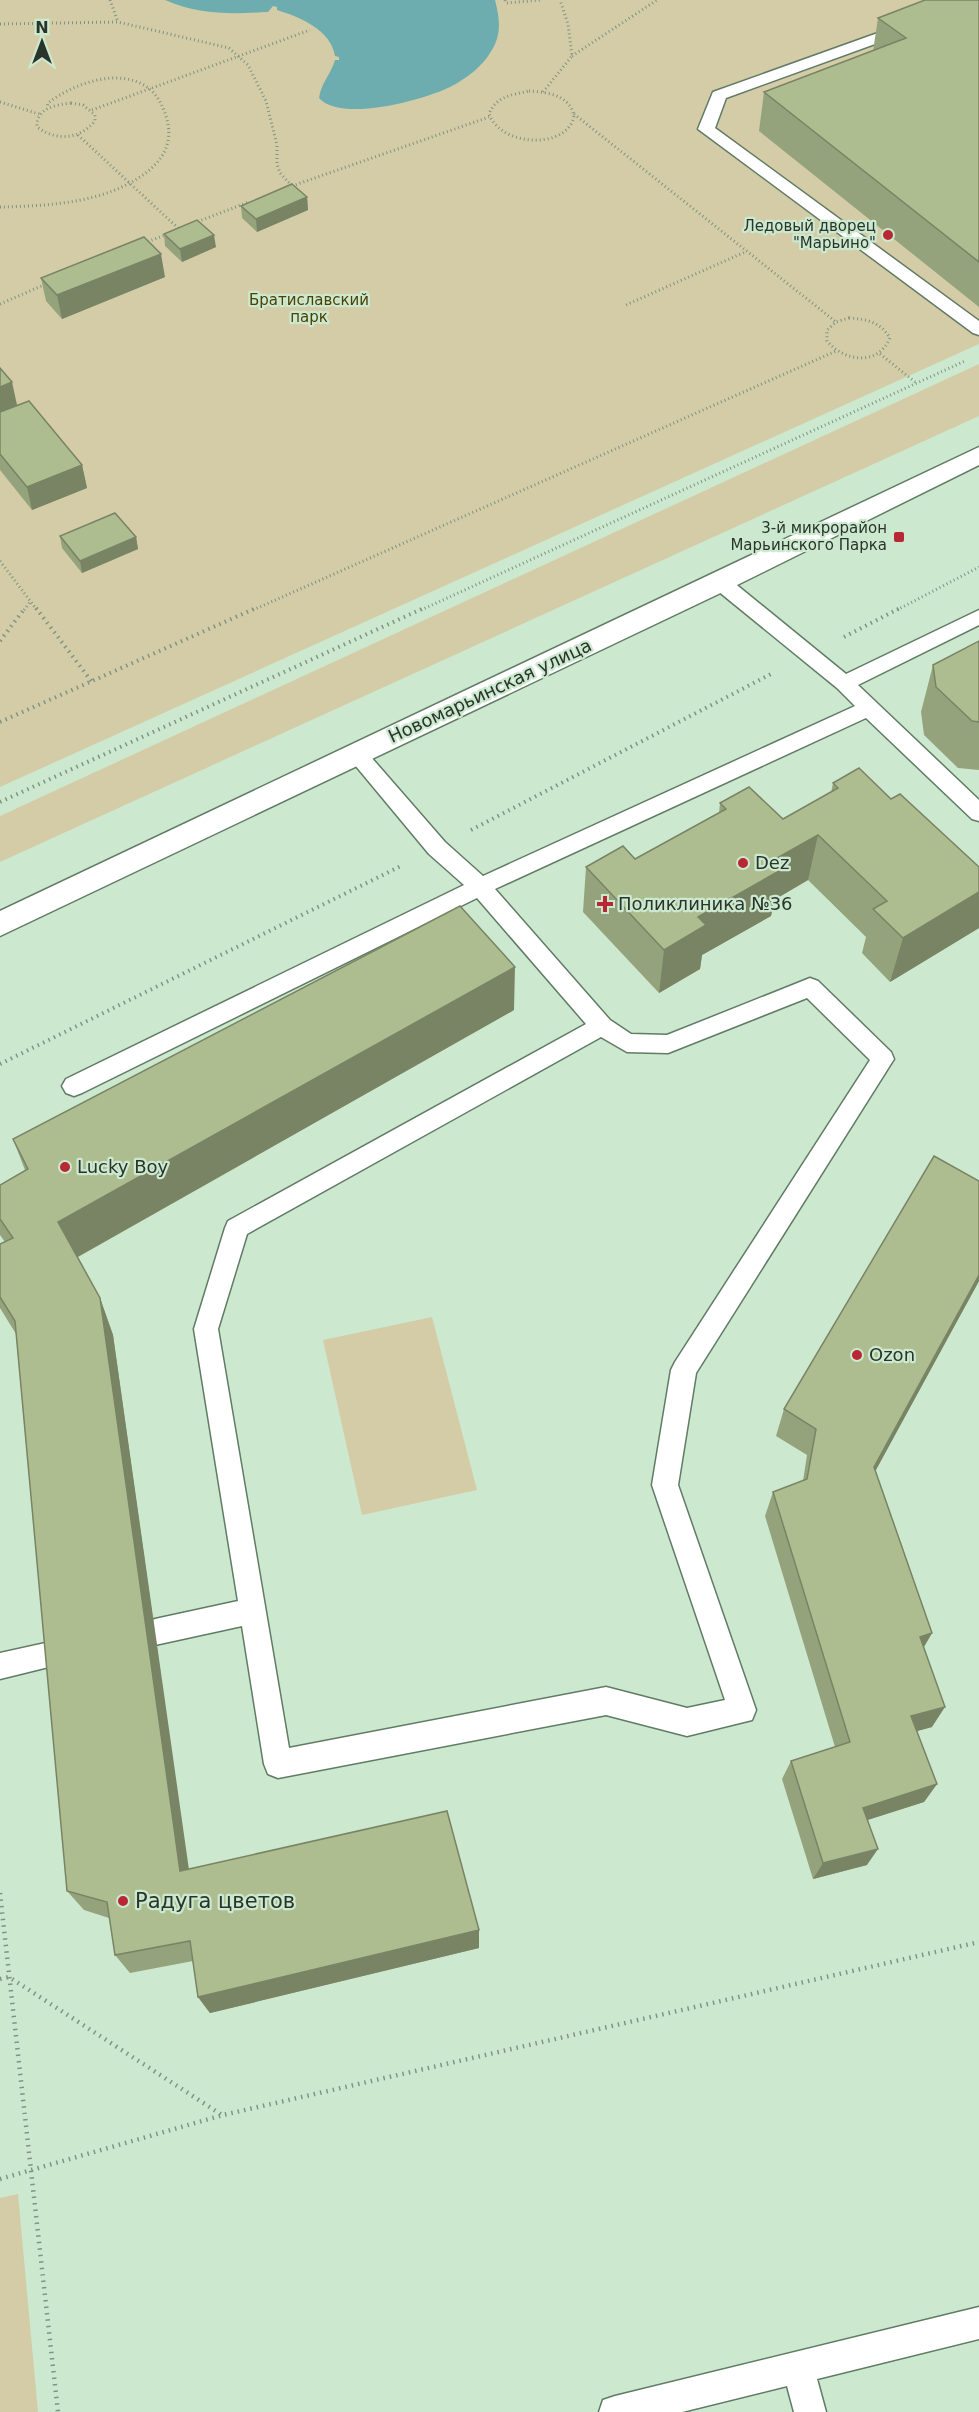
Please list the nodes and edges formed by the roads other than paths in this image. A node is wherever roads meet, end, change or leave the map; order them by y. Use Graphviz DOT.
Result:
graph roads {
  1 [pos="914,25"];
  2 [pos="979,329"];
  3 [pos="979,455"];
  4 [pos="720,582"];
  5 [pos="979,617"];
  6 [pos="844,683"];
  7 [pos="869,708"];
  8 [pos="357,754"];
  9 [pos="979,813"];
  10 [pos="480,887"];
  11 [pos="0,924"];
  12 [pos="602,1026"];
  13 [pos="74,1086"];
  14 [pos="253,1611"];
  15 [pos="155,1632"];
  16 [pos="59,1653"];
  17 [pos="0,1666"];
  18 [pos="979,2323"];
  19 [pos="798,2367"];
  20 [pos="615,2412"];
  21 [pos="810,2412"];
  1 -- 2 [label="lane"];
  3 -- 4 [label="street, Новомарьинская улица"];
  4 -- 6 [label="lane"];
  4 -- 8 [label="street, Новомарьинская улица"];
  5 -- 6 [label="lane"];
  6 -- 7 [label="lane"];
  7 -- 9 [label="lane"];
  7 -- 10 [label="lane"];
  8 -- 10 [label="lane"];
  8 -- 11 [label="street, Новомарьинская улица"];
  10 -- 12 [label="lane"];
  10 -- 13 [label="lane"];
  12 -- 14 [label="lane"];
  12 -- 14 [label="lane"];
  14 -- 15 [label="lane"];
  16 -- 17 [label="lane"];
  18 -- 19 [label="lane"];
  19 -- 20 [label="lane"];
  19 -- 21 [label="lane"];
}
